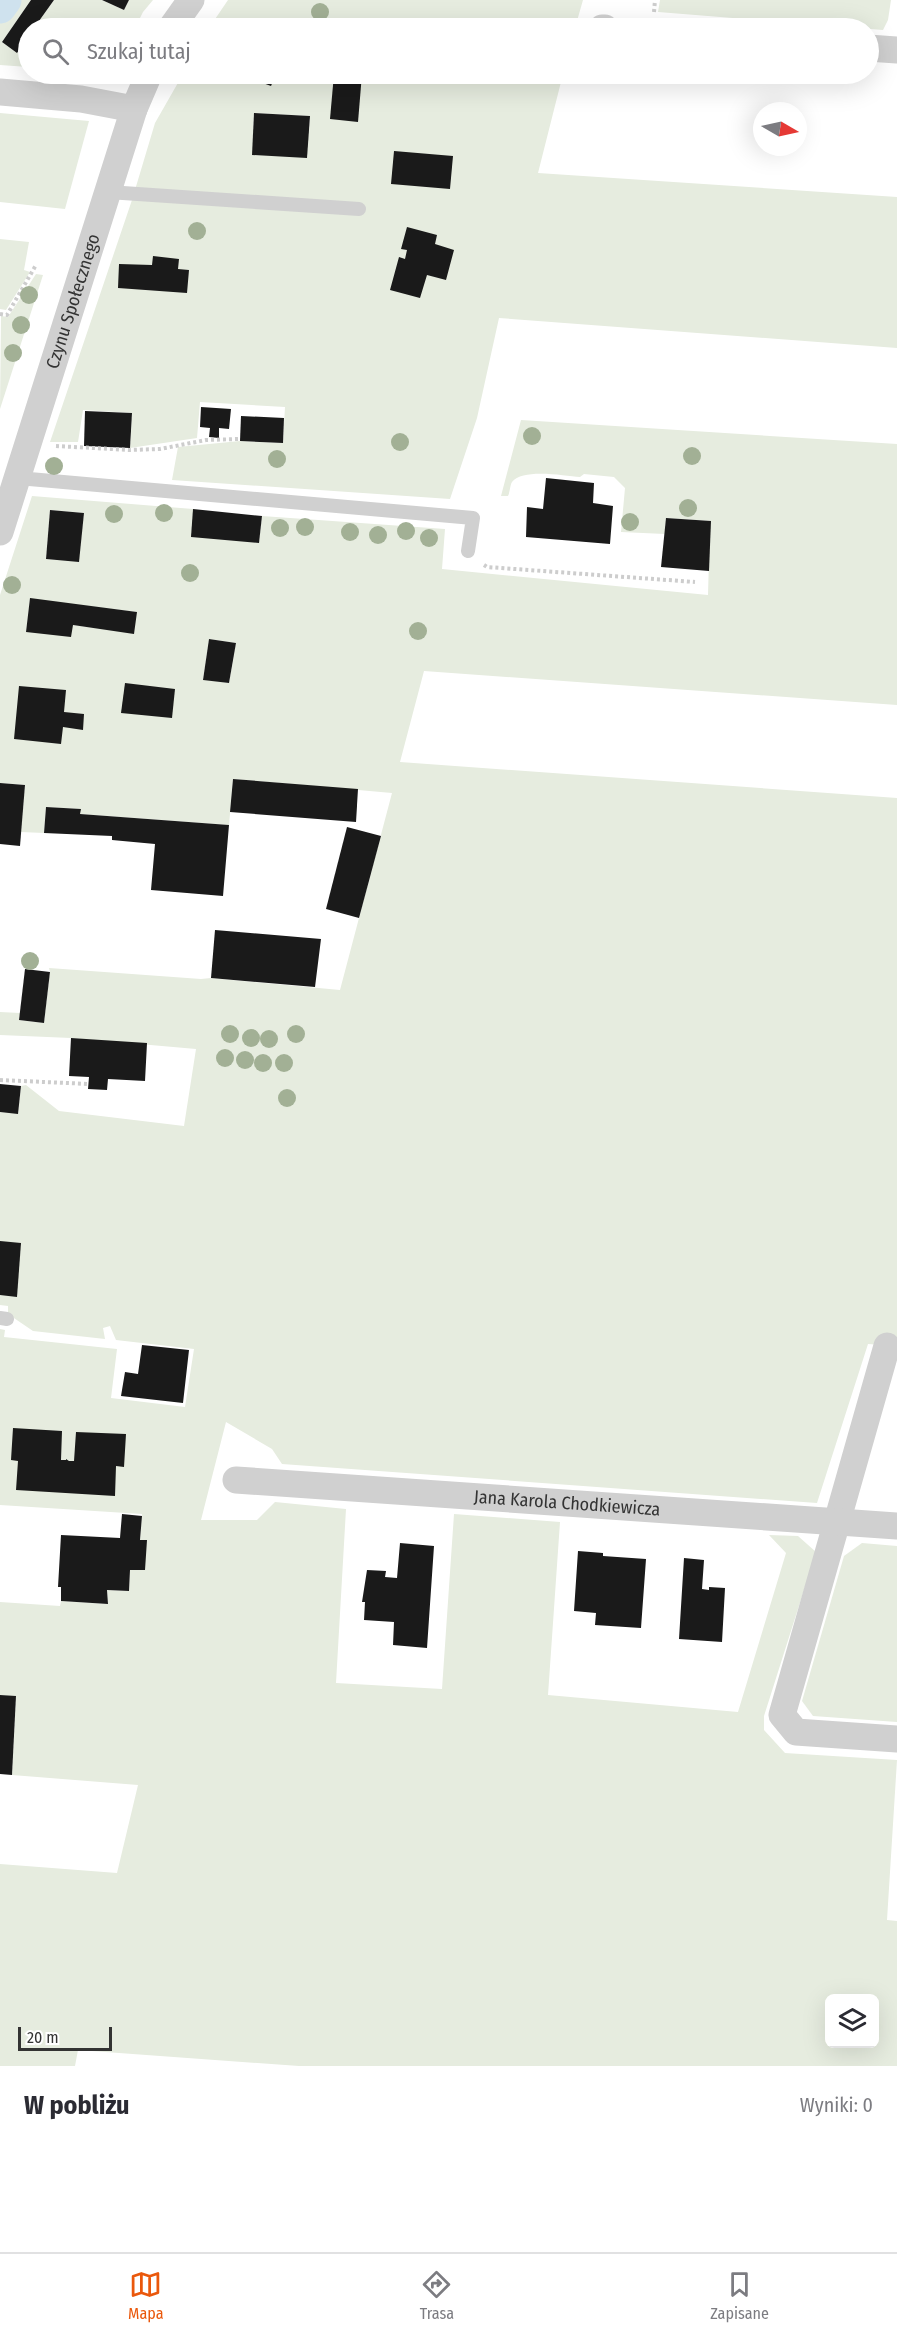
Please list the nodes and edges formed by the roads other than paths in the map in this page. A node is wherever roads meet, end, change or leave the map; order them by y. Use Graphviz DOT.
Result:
graph roads {
  1 [pos="190,0"];
  2 [pos="178,18"];
  3 [pos="879,49"];
  4 [pos="897,50"];
  5 [pos="145,84"];
  6 [pos="0,92"];
  7 [pos="134,109"];
  8 [pos="108,192"];
  9 [pos="359,209"];
  10 [pos="18,478"];
  11 [pos="0,532"];
  12 [pos="468,551"];
  13 [pos="887,1346"];
  14 [pos="236,1480"];
  15 [pos="835,1522"];
  16 [pos="897,1526"];
  17 [pos="897,1739"];
  1 -- 2 [label="street"];
  3 -- 4 [label="street"];
  5 -- 7 [label="street, Czynu Społecznego"];
  6 -- 7 [label="street"];
  7 -- 8 [label="street, Czynu Społecznego"];
  8 -- 9 [label="lane"];
  8 -- 10 [label="street, Czynu Społecznego"];
  10 -- 11 [label="street, Czynu Społecznego"];
  10 -- 12 [label="lane"];
  13 -- 15 [label="street"];
  14 -- 15 [label="street, Jana Karola Chodkiewicza"];
  15 -- 16 [label="street, Jana Karola Chodkiewicza"];
  15 -- 17 [label="street"];
}
